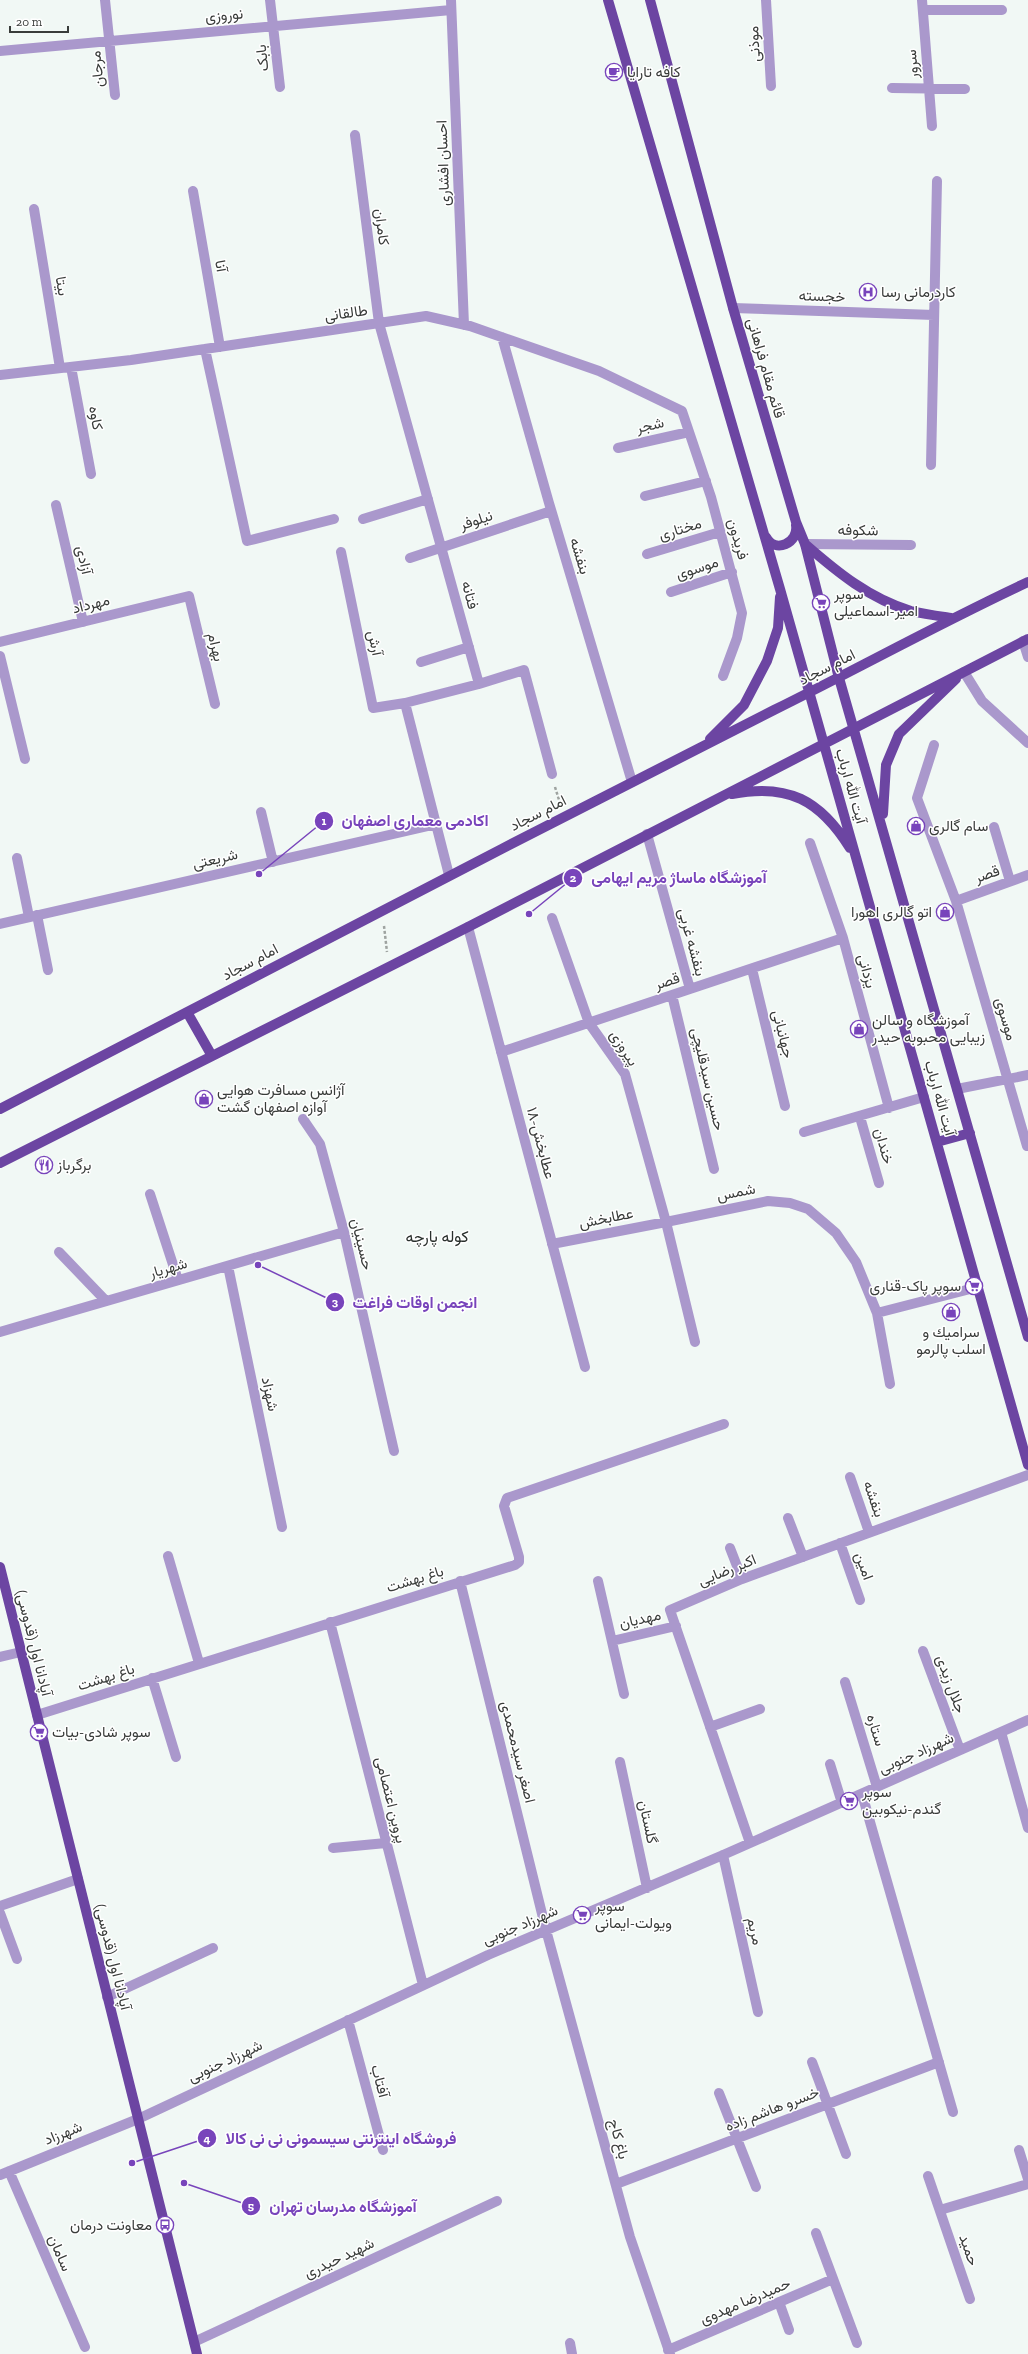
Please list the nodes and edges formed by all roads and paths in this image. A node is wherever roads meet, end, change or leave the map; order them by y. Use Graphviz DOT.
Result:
graph roads {
  1 [pos="105,0"];
  2 [pos="270,0"];
  3 [pos="608,0"];
  4 [pos="650,0"];
  5 [pos="766,0"];
  6 [pos="451,5"];
  7 [pos="923,5"];
  8 [pos="1002,10"];
  9 [pos="273,26"];
  10 [pos="109,41"];
  11 [pos="0,51"];
  12 [pos="771,86"];
  13 [pos="280,87"];
  14 [pos="892,88"];
  15 [pos="929,88"];
  16 [pos="965,88"];
  17 [pos="115,95"];
  18 [pos="932,126"];
  19 [pos="355,135"];
  20 [pos="937,181"];
  21 [pos="193,191"];
  22 [pos="34,209"];
  23 [pos="733,308"];
  24 [pos="934,314"];
  25 [pos="379,323"];
  26 [pos="464,325"];
  27 [pos="502,337"];
  28 [pos="220,346"];
  29 [pos="204,349"];
  30 [pos="71,367"];
  31 [pos="60,368"];
  32 [pos="0,375"];
  33 [pos="682,411"];
  34 [pos="689,432"];
  35 [pos="618,448"];
  36 [pos="931,465"];
  37 [pos="91,474"];
  38 [pos="706,482"];
  39 [pos="645,496"];
  40 [pos="428,499"];
  41 [pos="56,505"];
  42 [pos="551,511"];
  43 [pos="334,519"];
  44 [pos="363,519"];
  45 [pos="796,522"];
  46 [pos="720,532"];
  47 [pos="764,533"];
  48 [pos="805,544"];
  49 [pos="911,545"];
  50 [pos="442,548"];
  51 [pos="341,552"];
  52 [pos="647,554"];
  53 [pos="410,558"];
  54 [pos="732,572"];
  55 [pos="1028,582"];
  56 [pos="780,589"];
  57 [pos="671,592"];
  58 [pos="189,596"];
  59 [pos="951,618"];
  60 [pos="83,622"];
  61 [pos="1026,640"];
  62 [pos="0,642"];
  63 [pos="469,647"];
  64 [pos="0,656"];
  65 [pos="1028,657"];
  66 [pos="421,662"];
  67 [pos="964,672"];
  68 [pos="723,676"];
  69 [pos="839,678"];
  70 [pos="479,684"];
  71 [pos="810,693"];
  72 [pos="405,703"];
  73 [pos="215,704"];
  74 [pos="854,728"];
  75 [pos="1027,741"];
  76 [pos="824,744"];
  77 [pos="858,744"];
  78 [pos="934,745"];
  79 [pos="703,746"];
  80 [pos="25,759"];
  81 [pos="552,774"];
  82 [pos="632,782"];
  83 [pos="720,796"];
  84 [pos="261,812"];
  85 [pos="564,817"];
  86 [pos="437,824"];
  87 [pos="994,827"];
  88 [pos="647,834"];
  89 [pos="886,840"];
  90 [pos="810,843"];
  91 [pos="17,858"];
  92 [pos="857,860"];
  93 [pos="273,862"];
  94 [pos="449,875"];
  95 [pos="1028,875"];
  96 [pos="1010,881"];
  97 [pos="956,901"];
  98 [pos="383,910"];
  99 [pos="33,916"];
  100 [pos="552,918"];
  101 [pos="0,924"];
  102 [pos="468,927"];
  103 [pos="843,938"];
  104 [pos="388,967"];
  105 [pos="752,969"];
  106 [pos="48,970"];
  107 [pos="690,990"];
  108 [pos="672,995"];
  109 [pos="187,1012"];
  110 [pos="589,1023"];
  111 [pos="501,1052"];
  112 [pos="212,1056"];
  113 [pos="1028,1075"];
  114 [pos="1008,1079"];
  115 [pos="957,1089"];
  116 [pos="924,1097"];
  117 [pos="785,1106"];
  118 [pos="889,1108"];
  119 [pos="0,1109"];
  120 [pos="860,1117"];
  121 [pos="303,1119"];
  122 [pos="804,1132"];
  123 [pos="970,1133"];
  124 [pos="937,1142"];
  125 [pos="1027,1146"];
  126 [pos="0,1163"];
  127 [pos="714,1169"];
  128 [pos="879,1184"];
  129 [pos="150,1194"];
  130 [pos="666,1222"];
  131 [pos="344,1232"];
  132 [pos="552,1244"];
  133 [pos="59,1252"];
  134 [pos="228,1266"];
  135 [pos="178,1280"];
  136 [pos="978,1287"];
  137 [pos="106,1301"];
  138 [pos="877,1313"];
  139 [pos="0,1332"];
  140 [pos="1028,1337"];
  141 [pos="695,1342"];
  142 [pos="585,1367"];
  143 [pos="890,1384"];
  144 [pos="724,1424"];
  145 [pos="394,1450"];
  146 [pos="1028,1465"];
  147 [pos="1028,1475"];
  148 [pos="850,1477"];
  149 [pos="788,1518"];
  150 [pos="282,1527"];
  151 [pos="869,1532"];
  152 [pos="840,1543"];
  153 [pos="730,1548"];
  154 [pos="168,1556"];
  155 [pos="803,1557"];
  156 [pos="0,1567"];
  157 [pos="742,1579"];
  158 [pos="460,1581"];
  159 [pos="598,1581"];
  160 [pos="3,1595"];
  161 [pos="860,1600"];
  162 [pos="330,1622"];
  163 [pos="676,1626"];
  164 [pos="612,1641"];
  165 [pos="923,1651"];
  166 [pos="21,1652"];
  167 [pos="0,1657"];
  168 [pos="199,1663"];
  169 [pos="152,1678"];
  170 [pos="845,1682"];
  171 [pos="624,1694"];
  172 [pos="760,1709"];
  173 [pos="37,1715"];
  174 [pos="1028,1720"];
  175 [pos="710,1727"];
  176 [pos="1001,1732"];
  177 [pos="960,1750"];
  178 [pos="176,1758"];
  179 [pos="620,1762"];
  180 [pos="830,1764"];
  181 [pos="878,1787"];
  182 [pos="862,1794"];
  183 [pos="842,1803"];
  184 [pos="1028,1828"];
  185 [pos="386,1843"];
  186 [pos="750,1843"];
  187 [pos="333,1848"];
  188 [pos="723,1855"];
  189 [pos="78,1879"];
  190 [pos="647,1888"];
  191 [pos="0,1906"];
  192 [pos="0,1913"];
  193 [pos="546,1930"];
  194 [pos="213,1948"];
  195 [pos="17,1959"];
  196 [pos="423,1985"];
  197 [pos="108,1997"];
  198 [pos="758,2012"];
  199 [pos="348,2020"];
  200 [pos="812,2062"];
  201 [pos="939,2062"];
  202 [pos="719,2093"];
  203 [pos="827,2104"];
  204 [pos="953,2112"];
  205 [pos="138,2119"];
  206 [pos="737,2139"];
  207 [pos="383,2150"];
  208 [pos="1019,2150"];
  209 [pos="846,2154"];
  210 [pos="4,2173"];
  211 [pos="928,2176"];
  212 [pos="1028,2179"];
  213 [pos="616,2184"];
  214 [pos="1028,2184"];
  215 [pos="756,2187"];
  216 [pos="497,2201"];
  217 [pos="940,2210"];
  218 [pos="816,2233"];
  219 [pos="833,2279"];
  220 [pos="970,2299"];
  221 [pos="779,2302"];
  222 [pos="789,2330"];
  223 [pos="194,2342"];
  224 [pos="570,2343"];
  225 [pos="857,2343"];
  226 [pos="85,2347"];
  227 [pos="669,2352"];
  228 [pos="197,2354"];
  229 [pos="572,2354"];
  1 -- 10 [label="street, مرجان"];
  2 -- 9 [label="street, بابک"];
  3 -- 47 [label="main road"];
  4 -- 23 [label="main road, قائم مقام فراهانی"];
  5 -- 12 [label="street, موذنی"];
  6 -- 9 [label="street, نوروزی"];
  6 -- 26 [label="street, احسان افشاری"];
  7 -- 8 [label="street"];
  7 -- 15 [label="street, سرور"];
  9 -- 10 [label="street, نوروزی"];
  9 -- 13 [label="street, بابک"];
  10 -- 11 [label="street, نوروزی"];
  10 -- 17 [label="street, مرجان"];
  14 -- 15 [label="street"];
  15 -- 16 [label="street"];
  15 -- 18 [label="street, سرور"];
  19 -- 25 [label="street, کامران"];
  20 -- 24 [label="street"];
  21 -- 28 [label="street, آنا"];
  22 -- 31 [label="street, بیتا"];
  23 -- 24 [label="street, خجسته"];
  23 -- 45 [label="main road, قائم مقام فراهانی"];
  24 -- 36 [label="street"];
  25 -- 26 [label="street, طالقانی"];
  25 -- 28 [label="street, طالقانی"];
  25 -- 40 [label="street, فتانه"];
  26 -- 27 [label="street, طالقانی"];
  27 -- 33 [label="street, طالقانی"];
  27 -- 42 [label="street, بنفشه"];
  28 -- 29 [label="street, طالقانی"];
  29 -- 30 [label="street, طالقانی"];
  29 -- 43 [label="street"];
  30 -- 31 [label="street, طالقانی"];
  30 -- 37 [label="street, کاوه"];
  31 -- 32 [label="street, طالقانی"];
  33 -- 34 [label="street, فریدون"];
  34 -- 35 [label="street, شجر"];
  34 -- 38 [label="street, فریدون"];
  38 -- 39 [label="street"];
  38 -- 46 [label="street, فریدون"];
  40 -- 44 [label="street"];
  40 -- 50 [label="street, فتانه"];
  41 -- 60 [label="street, آزادی"];
  42 -- 50 [label="street, نیلوفر"];
  42 -- 82 [label="street, بنفشه"];
  45 -- 47 [label="main road"];
  45 -- 48 [label="main road, قائم مقام فراهانی"];
  46 -- 52 [label="street, مختاری"];
  46 -- 54 [label="street, فریدون"];
  47 -- 56 [label="main road"];
  48 -- 49 [label="street, شکوفه"];
  48 -- 59 [label="main road"];
  48 -- 69 [label="main road, قائم مقام فراهانی"];
  50 -- 53 [label="street, نیلوفر"];
  50 -- 63 [label="street, فتانه"];
  51 -- 72 [label="street, آرش"];
  54 -- 57 [label="street, موسوی"];
  54 -- 68 [label="street, فریدون"];
  55 -- 59 [label="main road, امام سجاد"];
  56 -- 71 [label="main road"];
  56 -- 79 [label="main road"];
  58 -- 60 [label="street, مهرداد"];
  58 -- 73 [label="street, بهرام"];
  59 -- 69 [label="main road, امام سجاد"];
  60 -- 62 [label="street, مهرداد"];
  61 -- 65 [label="street"];
  61 -- 67 [label="main road"];
  63 -- 66 [label="street"];
  63 -- 70 [label="street, فتانه"];
  64 -- 80 [label="street"];
  67 -- 74 [label="main road"];
  67 -- 75 [label="street"];
  67 -- 89 [label="main road"];
  69 -- 71 [label="main road, امام سجاد"];
  69 -- 74 [label="main road, قائم مقام فراهانی"];
  70 -- 72 [label="street, آرش"];
  70 -- 81 [label="street"];
  71 -- 76 [label="main road, آیت الله ارباب"];
  71 -- 79 [label="main road, امام سجاد"];
  72 -- 86 [label="street"];
  74 -- 76 [label="main road"];
  74 -- 77 [label="main road, قائم مقام فراهانی"];
  76 -- 83 [label="main road"];
  76 -- 92 [label="main road, آیت الله ارباب"];
  77 -- 89 [label="main road, آیت الله ارباب"];
  78 -- 97 [label="street, موسوی"];
  79 -- 82 [label="main road, امام سجاد"];
  81 -- 85 [label="path"];
  82 -- 85 [label="main road, امام سجاد"];
  83 -- 88 [label="main road"];
  83 -- 92 [label="main road"];
  84 -- 93 [label="street"];
  85 -- 94 [label="main road, امام سجاد"];
  86 -- 93 [label="street, شریعتی"];
  86 -- 94 [label="street"];
  87 -- 96 [label="street"];
  88 -- 102 [label="main road"];
  88 -- 107 [label="street, بنفشه غربی"];
  89 -- 115 [label="main road, آیت الله ارباب"];
  90 -- 103 [label="street, یزدانی"];
  91 -- 99 [label="street"];
  92 -- 116 [label="main road, آیت الله ارباب"];
  93 -- 99 [label="street, شریعتی"];
  94 -- 98 [label="main road, امام سجاد"];
  95 -- 96 [label="street, قصر"];
  96 -- 97 [label="street, قصر"];
  97 -- 114 [label="street, موسوی"];
  98 -- 104 [label="path"];
  98 -- 109 [label="main road, امام سجاد"];
  99 -- 101 [label="street, شریعتی"];
  99 -- 106 [label="street"];
  100 -- 110 [label="street, پیروزی"];
  102 -- 104 [label="main road"];
  102 -- 111 [label="street, ۱۸-عطابخش"];
  103 -- 105 [label="street, قصر"];
  103 -- 118 [label="street, یزدانی"];
  104 -- 112 [label="main road"];
  105 -- 107 [label="street, قصر"];
  105 -- 117 [label="street, جهانبانی"];
  107 -- 108 [label="street, قصر"];
  108 -- 110 [label="street, قصر"];
  108 -- 127 [label="street, حسین سیدقلیچی"];
  109 -- 112 [label="main road"];
  109 -- 119 [label="main road, امام سجاد"];
  110 -- 111 [label="street, قصر"];
  110 -- 130 [label="street, پیروزی"];
  111 -- 132 [label="street, ۱۸-عطابخش"];
  112 -- 126 [label="main road"];
  113 -- 114 [label="street"];
  114 -- 115 [label="street"];
  114 -- 125 [label="street, موسوی"];
  115 -- 123 [label="main road, آیت الله ارباب"];
  116 -- 118 [label="street"];
  116 -- 124 [label="main road, آیت الله ارباب"];
  118 -- 120 [label="street"];
  120 -- 122 [label="street"];
  120 -- 128 [label="street, خندان"];
  121 -- 131 [label="street, حسینیان"];
  123 -- 124 [label="main road"];
  123 -- 140 [label="main road, آیت الله ارباب"];
  124 -- 136 [label="main road, آیت الله ارباب"];
  129 -- 135 [label="street"];
  130 -- 132 [label="street, عطابخش"];
  130 -- 138 [label="street, شمس"];
  130 -- 141 [label="street"];
  131 -- 134 [label="street, شهریار"];
  131 -- 145 [label="street, حسینیان"];
  132 -- 142 [label="street, ۱۸-عطابخش"];
  133 -- 137 [label="street"];
  134 -- 135 [label="street, شهریار"];
  134 -- 150 [label="street, شهزاد"];
  135 -- 137 [label="street, شهریار"];
  136 -- 138 [label="street"];
  136 -- 146 [label="main road, آیت الله ارباب"];
  137 -- 139 [label="street, شهریار"];
  138 -- 143 [label="street, شمس"];
  144 -- 158 [label="street, باغ بهشت"];
  147 -- 151 [label="street, اکبر رضایی"];
  148 -- 151 [label="street, بنفشه"];
  149 -- 155 [label="street"];
  151 -- 152 [label="street, اکبر رضایی"];
  152 -- 155 [label="street, اکبر رضایی"];
  152 -- 161 [label="street, امین"];
  153 -- 157 [label="street"];
  154 -- 168 [label="street"];
  155 -- 157 [label="street, اکبر رضایی"];
  156 -- 160 [label="main road, آپادانا اول (قدوسی)"];
  157 -- 163 [label="street, اکبر رضایی"];
  158 -- 162 [label="street, باغ بهشت"];
  158 -- 193 [label="street, اصغر سیدمحمدی"];
  159 -- 164 [label="street"];
  160 -- 166 [label="main road, آپادانا اول (قدوسی)"];
  162 -- 168 [label="street, باغ بهشت"];
  162 -- 185 [label="street, پروین اعتصامی"];
  163 -- 164 [label="street, مهدیان"];
  163 -- 175 [label="street, اکبر رضایی"];
  164 -- 171 [label="street"];
  165 -- 177 [label="street, جلال زیدی"];
  166 -- 167 [label="street"];
  166 -- 173 [label="main road, آپادانا اول (قدوسی)"];
  168 -- 169 [label="street, باغ بهشت"];
  169 -- 173 [label="street, باغ بهشت"];
  169 -- 178 [label="street"];
  170 -- 181 [label="street, ستاره"];
  172 -- 175 [label="street"];
  173 -- 189 [label="main road, آپادانا اول (قدوسی)"];
  174 -- 176 [label="street, شهرزاد جنوبی"];
  175 -- 186 [label="street, اکبر رضایی"];
  176 -- 177 [label="street, شهرزاد جنوبی"];
  176 -- 184 [label="street"];
  177 -- 181 [label="street, شهرزاد جنوبی"];
  179 -- 190 [label="street, گلستان"];
  180 -- 183 [label="street"];
  181 -- 182 [label="street, شهرزاد جنوبی"];
  182 -- 183 [label="street, شهرزاد جنوبی"];
  182 -- 201 [label="street"];
  183 -- 186 [label="street, شهرزاد جنوبی"];
  185 -- 187 [label="street"];
  185 -- 196 [label="street, پروین اعتصامی"];
  186 -- 188 [label="street, شهرزاد جنوبی"];
  188 -- 190 [label="street, شهرزاد جنوبی"];
  188 -- 198 [label="street, مریم"];
  189 -- 191 [label="street"];
  189 -- 197 [label="main road, آپادانا اول (قدوسی)"];
  190 -- 193 [label="street, شهرزاد جنوبی"];
  192 -- 195 [label="street"];
  193 -- 196 [label="street, شهرزاد جنوبی"];
  193 -- 213 [label="street, باغ کاج"];
  194 -- 197 [label="street"];
  196 -- 199 [label="street, شهرزاد جنوبی"];
  197 -- 205 [label="main road, آپادانا اول (قدوسی)"];
  199 -- 205 [label="street, شهرزاد جنوبی"];
  199 -- 207 [label="street, آفتاب"];
  200 -- 203 [label="street"];
  201 -- 203 [label="street, خسرو هاشم زاده"];
  201 -- 204 [label="street"];
  202 -- 206 [label="street"];
  203 -- 206 [label="street, خسرو هاشم زاده"];
  203 -- 209 [label="street"];
  205 -- 210 [label="street, شهرزاد"];
  205 -- 223 [label="main road, آپادانا اول (قدوسی)"];
  206 -- 213 [label="street, خسرو هاشم زاده"];
  206 -- 215 [label="street"];
  208 -- 212 [label="street"];
  210 -- 226 [label="street, سامان"];
  211 -- 217 [label="street, حمید"];
  213 -- 227 [label="street, باغ کاج"];
  214 -- 217 [label="street"];
  216 -- 223 [label="street, شهید حیدری"];
  217 -- 220 [label="street, حمید"];
  218 -- 219 [label="street"];
  219 -- 221 [label="street, حمیدرضا مهدوی"];
  219 -- 225 [label="street"];
  221 -- 222 [label="street"];
  221 -- 227 [label="street, حمیدرضا مهدوی"];
  223 -- 228 [label="main road, آپادانا اول (قدوسی)"];
  224 -- 229 [label="street"];
}
